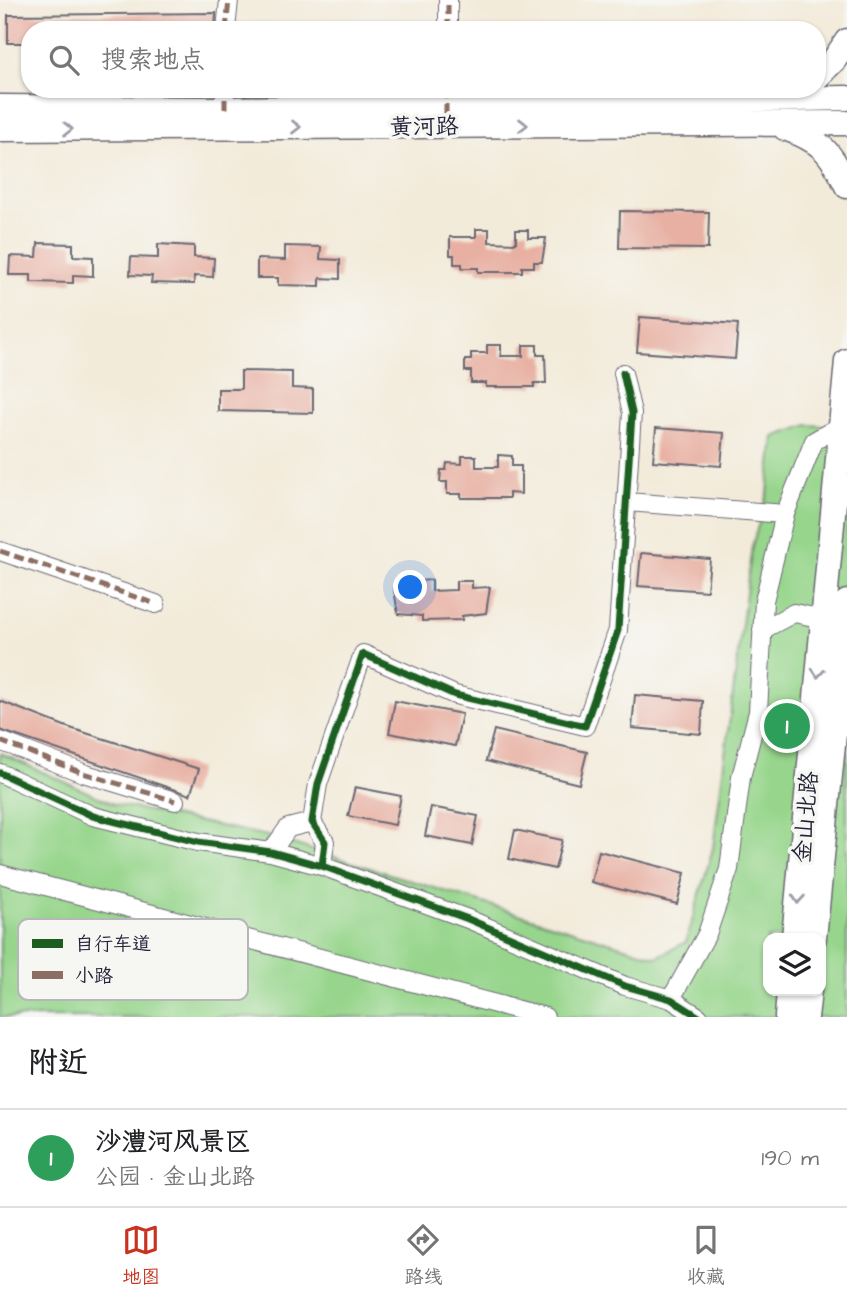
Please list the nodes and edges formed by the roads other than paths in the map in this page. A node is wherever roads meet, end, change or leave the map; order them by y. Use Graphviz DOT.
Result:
graph roads {
  1 [pos="229,0"];
  2 [pos="448,0"];
  3 [pos="227,21"];
  4 [pos="448,21"];
  5 [pos="847,40"];
  6 [pos="826,68"];
  7 [pos="784,98"];
  8 [pos="847,98"];
  9 [pos="225,99"];
  10 [pos="0,107"];
  11 [pos="446,107"];
  12 [pos="770,112"];
  13 [pos="847,123"];
  14 [pos="0,129"];
  15 [pos="847,186"];
  16 [pos="847,361"];
  17 [pos="623,373"];
  18 [pos="842,425"];
  19 [pos="627,502"];
  20 [pos="785,514"];
  21 [pos="0,551"];
  22 [pos="847,602"];
  23 [pos="156,604"];
  24 [pos="822,628"];
  25 [pos="762,631"];
  26 [pos="0,741"];
  27 [pos="0,773"];
  28 [pos="175,801"];
  29 [pos="312,822"];
  30 [pos="271,852"];
  31 [pos="322,866"];
  32 [pos="0,874"];
  33 [pos="172,919"];
  34 [pos="794,933"];
  35 [pos="814,933"];
  36 [pos="248,939"];
  37 [pos="789,996"];
  38 [pos="808,996"];
  39 [pos="671,999"];
  40 [pos="545,1017"];
  41 [pos="699,1017"];
  42 [pos="787,1017"];
  43 [pos="806,1017"];
  1 -- 3 [label="street"];
  2 -- 4 [label="street"];
  5 -- 6 [label="main road"];
  7 -- 12 [label="main road"];
  8 -- 12 [label="main road, 黄河路"];
  9 -- 10 [label="main road, 黄河路"];
  9 -- 11 [label="main road, 黄河路"];
  11 -- 12 [label="main road, 黄河路"];
  14 -- 11 [label="main road, 黄河路, one-way"];
  12 -- 13 [label="main road, 黄河路"];
  12 -- 15 [label="main road"];
  16 -- 18 [label="main road, 金山北路"];
  17 -- 19 [label="street"];
  18 -- 20 [label="street"];
  18 -- 24 [label="main road, 金山北路"];
  19 -- 20 [label="street"];
  19 -- 29 [label="street"];
  20 -- 25 [label="street"];
  21 -- 23 [label="street"];
  22 -- 35 [label="main road, 金山北路"];
  24 -- 25 [label="street"];
  24 -- 34 [label="main road, 金山北路, one-way"];
  25 -- 39 [label="street"];
  26 -- 28 [label="street"];
  27 -- 30 [label="street"];
  29 -- 30 [label="street"];
  29 -- 31 [label="street"];
  30 -- 31 [label="street"];
  31 -- 39 [label="street"];
  32 -- 33 [label="street"];
  36 -- 40 [label="street"];
  37 -- 42 [label="main road"];
  38 -- 43 [label="main road"];
  39 -- 41 [label="street"];
}
